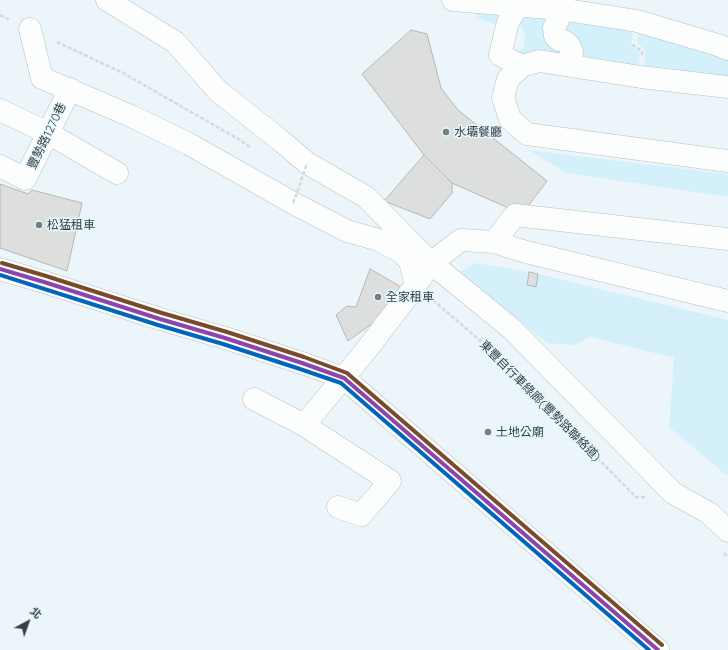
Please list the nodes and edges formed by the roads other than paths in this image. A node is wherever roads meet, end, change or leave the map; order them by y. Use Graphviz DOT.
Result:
graph roads {
  1 [pos="107,0"];
  2 [pos="453,0"];
  3 [pos="518,5"];
  4 [pos="560,9"];
  5 [pos="30,29"];
  6 [pos="728,49"];
  7 [pos="522,66"];
  8 [pos="571,66"];
  9 [pos="728,87"];
  10 [pos="70,89"];
  11 [pos="0,110"];
  12 [pos="48,133"];
  13 [pos="728,161"];
  14 [pos="0,166"];
  15 [pos="117,173"];
  16 [pos="728,239"];
  17 [pos="494,242"];
  18 [pos="432,263"];
  19 [pos="0,270"];
  20 [pos="416,285"];
  21 [pos="728,301"];
  22 [pos="344,378"];
  23 [pos="254,399"];
  24 [pos="304,425"];
  25 [pos="338,506"];
  26 [pos="728,531"];
  27 [pos="658,650"];
  1 -- 18 [label="street"];
  2 -- 3 [label="street"];
  3 -- 4 [label="street"];
  3 -- 7 [label="street"];
  4 -- 6 [label="street"];
  4 -- 8 [label="street"];
  5 -- 10 [label="street"];
  7 -- 8 [label="street"];
  7 -- 13 [label="street"];
  8 -- 9 [label="street"];
  10 -- 12 [label="street, 豐勢路1270巷"];
  10 -- 20 [label="street"];
  11 -- 12 [label="street"];
  12 -- 14 [label="street, 豐勢路1270巷"];
  12 -- 15 [label="street"];
  16 -- 17 [label="street"];
  17 -- 18 [label="street"];
  17 -- 21 [label="street"];
  18 -- 20 [label="street"];
  18 -- 26 [label="street"];
  19 -- 22 [label="street"];
  20 -- 22 [label="street"];
  22 -- 24 [label="street"];
  22 -- 27 [label="street"];
  23 -- 24 [label="street"];
  24 -- 25 [label="street"];
}
